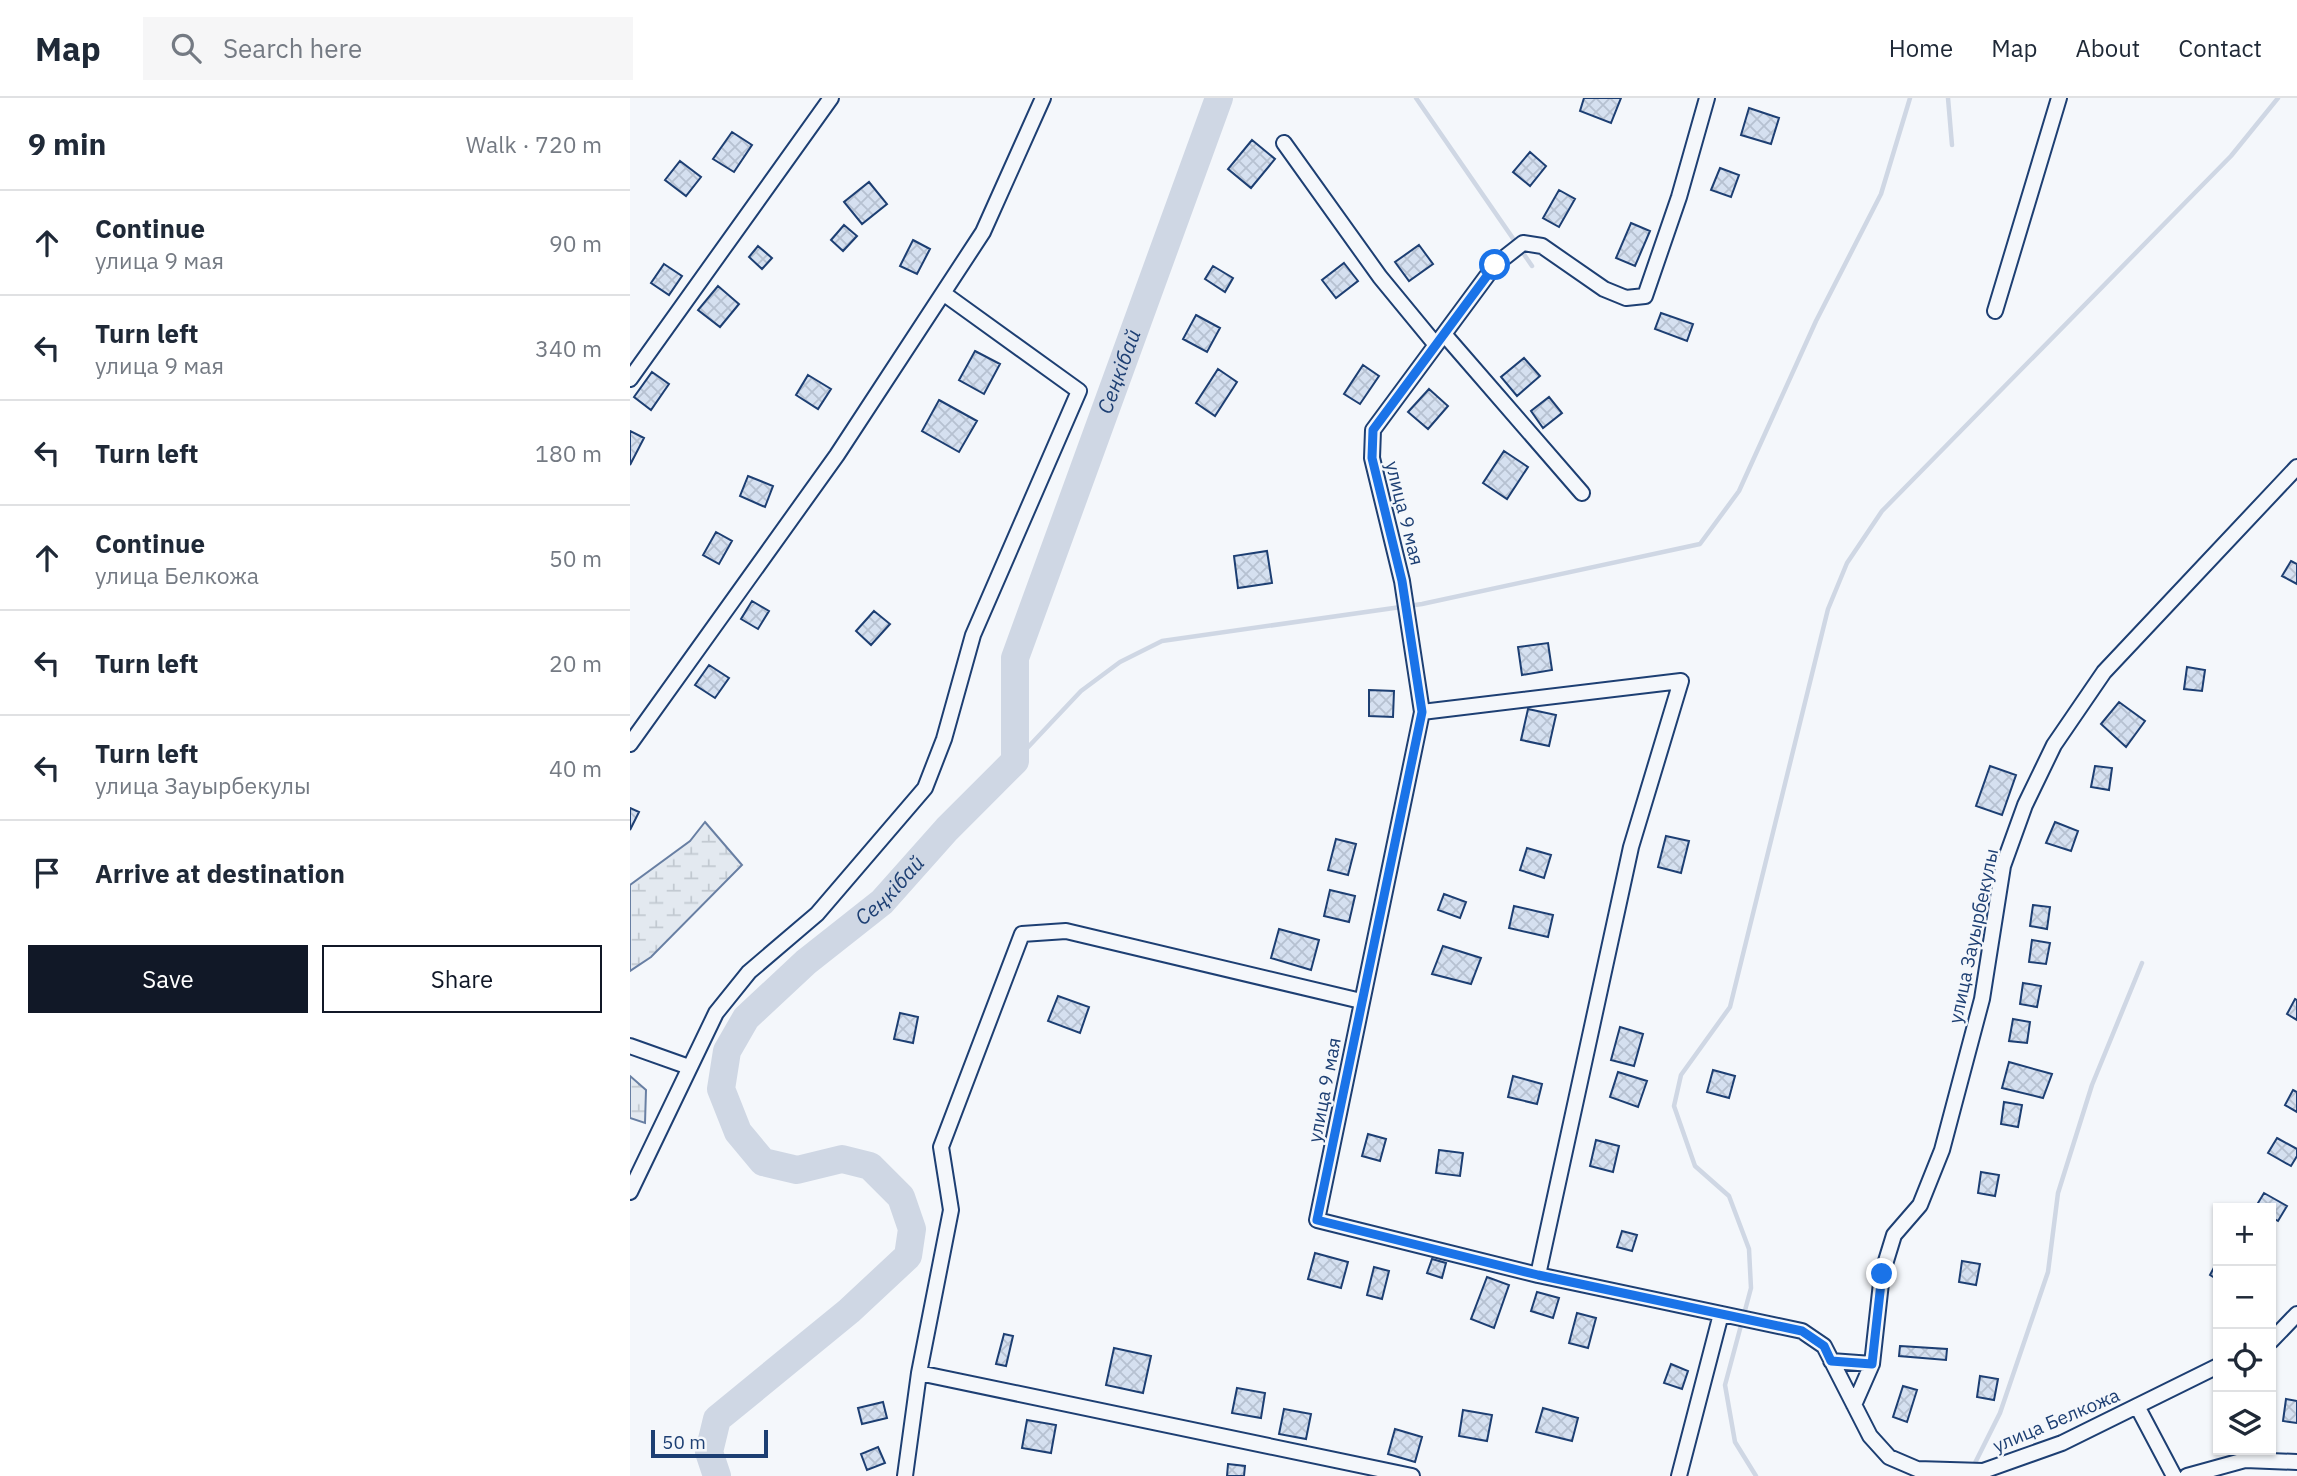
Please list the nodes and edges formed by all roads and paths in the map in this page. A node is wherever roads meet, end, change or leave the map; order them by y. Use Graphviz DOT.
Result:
graph roads {
  1 [pos="831,98"];
  2 [pos="1043,98"];
  3 [pos="1707,98"];
  4 [pos="2059,98"];
  5 [pos="1284,142"];
  6 [pos="943,293"];
  7 [pos="1995,310"];
  8 [pos="1440,340"];
  9 [pos="630,379"];
  10 [pos="2297,467"];
  11 [pos="1582,494"];
  12 [pos="1422,712"];
  13 [pos="630,744"];
  14 [pos="1361,1000"];
  15 [pos="630,1046"];
  16 [pos="689,1067"];
  17 [pos="630,1192"];
  18 [pos="1317,1220"];
  19 [pos="1538,1275"];
  20 [pos="1721,1314"];
  21 [pos="2297,1314"];
  22 [pos="2276,1336"];
  23 [pos="1831,1361"];
  24 [pos="1872,1364"];
  25 [pos="2213,1368"];
  26 [pos="919,1373"];
  27 [pos="1854,1405"];
  28 [pos="2137,1406"];
  29 [pos="2297,1462"];
  30 [pos="905,1476"];
  31 [pos="1412,1476"];
  32 [pos="1679,1476"];
  33 [pos="2174,1476"];
  34 [pos="2187,1476"];
  1 -- 9 [label="street"];
  2 -- 6 [label="street"];
  3 -- 8 [label="street, улица 9 мая"];
  4 -- 7 [label="street"];
  5 -- 8 [label="street"];
  6 -- 13 [label="street"];
  6 -- 16 [label="street"];
  8 -- 11 [label="street"];
  8 -- 12 [label="street, улица 9 мая"];
  10 -- 24 [label="street, улица Зауырбекулы"];
  12 -- 14 [label="street, улица 9 мая"];
  12 -- 19 [label="street"];
  14 -- 18 [label="street, улица 9 мая"];
  14 -- 26 [label="street"];
  15 -- 16 [label="street"];
  16 -- 17 [label="street"];
  18 -- 19 [label="street, улица Белкожа"];
  19 -- 20 [label="street, улица Белкожа"];
  20 -- 23 [label="street, улица Белкожа"];
  20 -- 32 [label="street"];
  21 -- 22 [label="street"];
  23 -- 24 [label="street"];
  23 -- 27 [label="street, улица Белкожа"];
  24 -- 27 [label="street, улица Зауырбекулы"];
  25 -- 28 [label="street, улица Белкожа"];
  26 -- 30 [label="street"];
  26 -- 31 [label="street"];
  27 -- 28 [label="street, улица Белкожа"];
  28 -- 33 [label="street"];
  29 -- 34 [label="street"];
}
